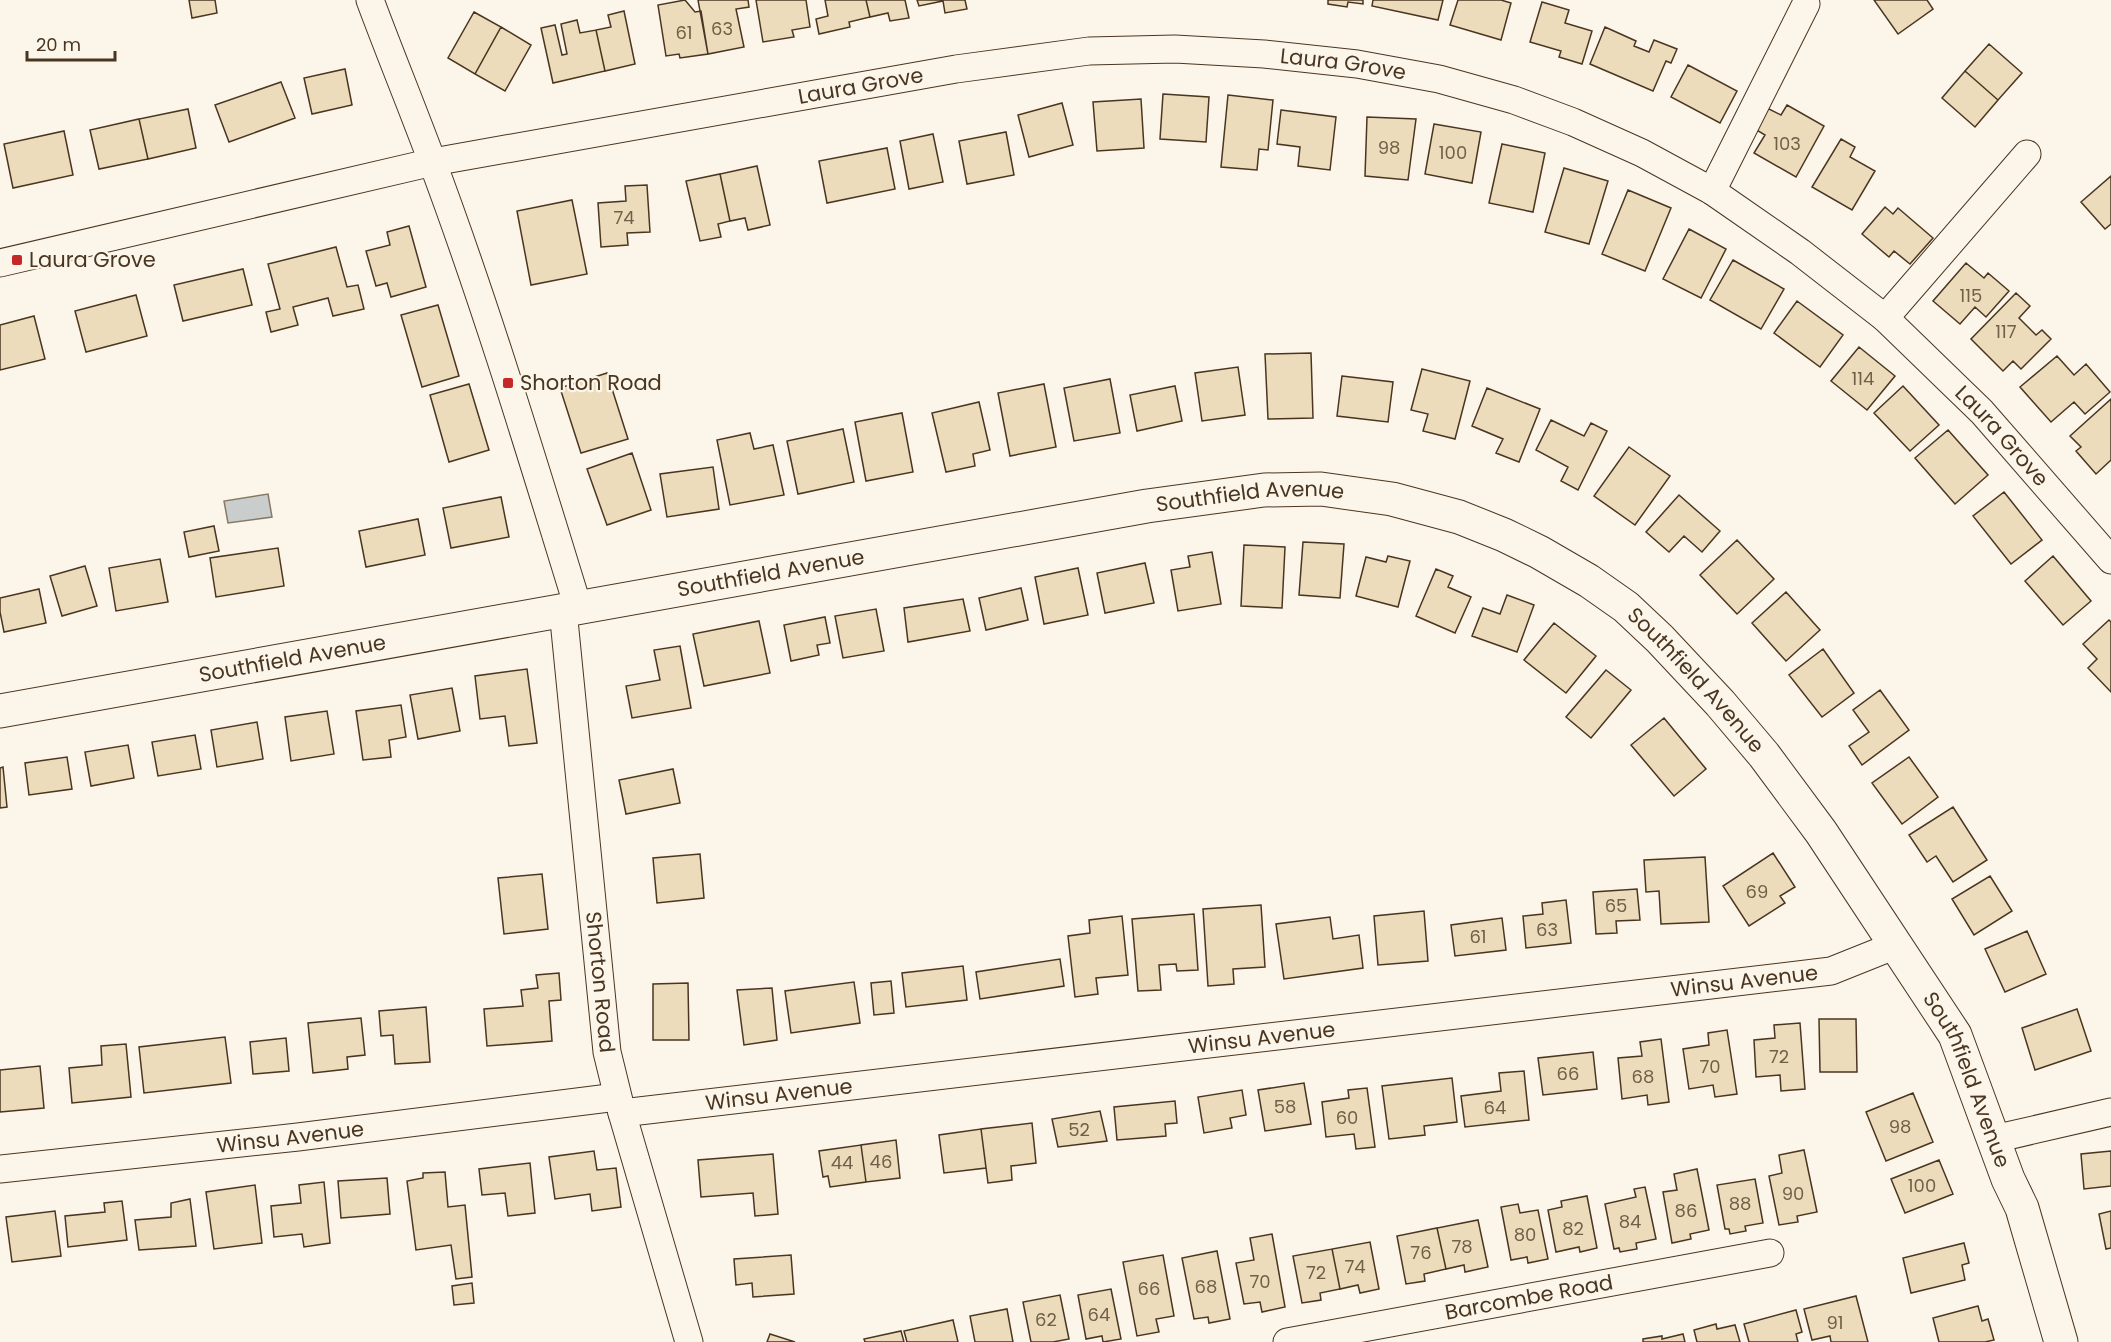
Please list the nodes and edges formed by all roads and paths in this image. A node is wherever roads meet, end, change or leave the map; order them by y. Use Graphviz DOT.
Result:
graph roads {
  1 [pos="370,0"];
  2 [pos="1806,4"];
  3 [pos="2027,154"];
  4 [pos="433,162"];
  5 [pos="1712,191"];
  6 [pos="0,264"];
  7 [pos="1885,318"];
  8 [pos="2111,560"];
  9 [pos="571,609"];
  10 [pos="0,711"];
  11 [pos="1896,945"];
  12 [pos="620,1105"];
  13 [pos="2111,1112"];
  14 [pos="1994,1139"];
  15 [pos="0,1169"];
  16 [pos="1770,1253"];
  17 [pos="689,1342"];
  18 [pos="1287,1342"];
  19 [pos="2061,1342"];
  1 -- 4 [label="street, Shorton Road"];
  2 -- 5 [label="street"];
  3 -- 7 [label="street"];
  4 -- 5 [label="street, Laura Grove"];
  4 -- 6 [label="street, Laura Grove"];
  4 -- 9 [label="street, Shorton Road"];
  5 -- 7 [label="street, Laura Grove"];
  7 -- 8 [label="street, Laura Grove"];
  9 -- 10 [label="street, Southfield Avenue"];
  9 -- 11 [label="street, Southfield Avenue"];
  9 -- 12 [label="street, Shorton Road"];
  11 -- 12 [label="street, Winsu Avenue"];
  11 -- 14 [label="street, Southfield Avenue"];
  12 -- 15 [label="street, Winsu Avenue"];
  12 -- 17 [label="street, Shorton Road"];
  13 -- 14 [label="street"];
  14 -- 19 [label="street, Southfield Avenue"];
  16 -- 18 [label="street, Barcombe Road"];
}
